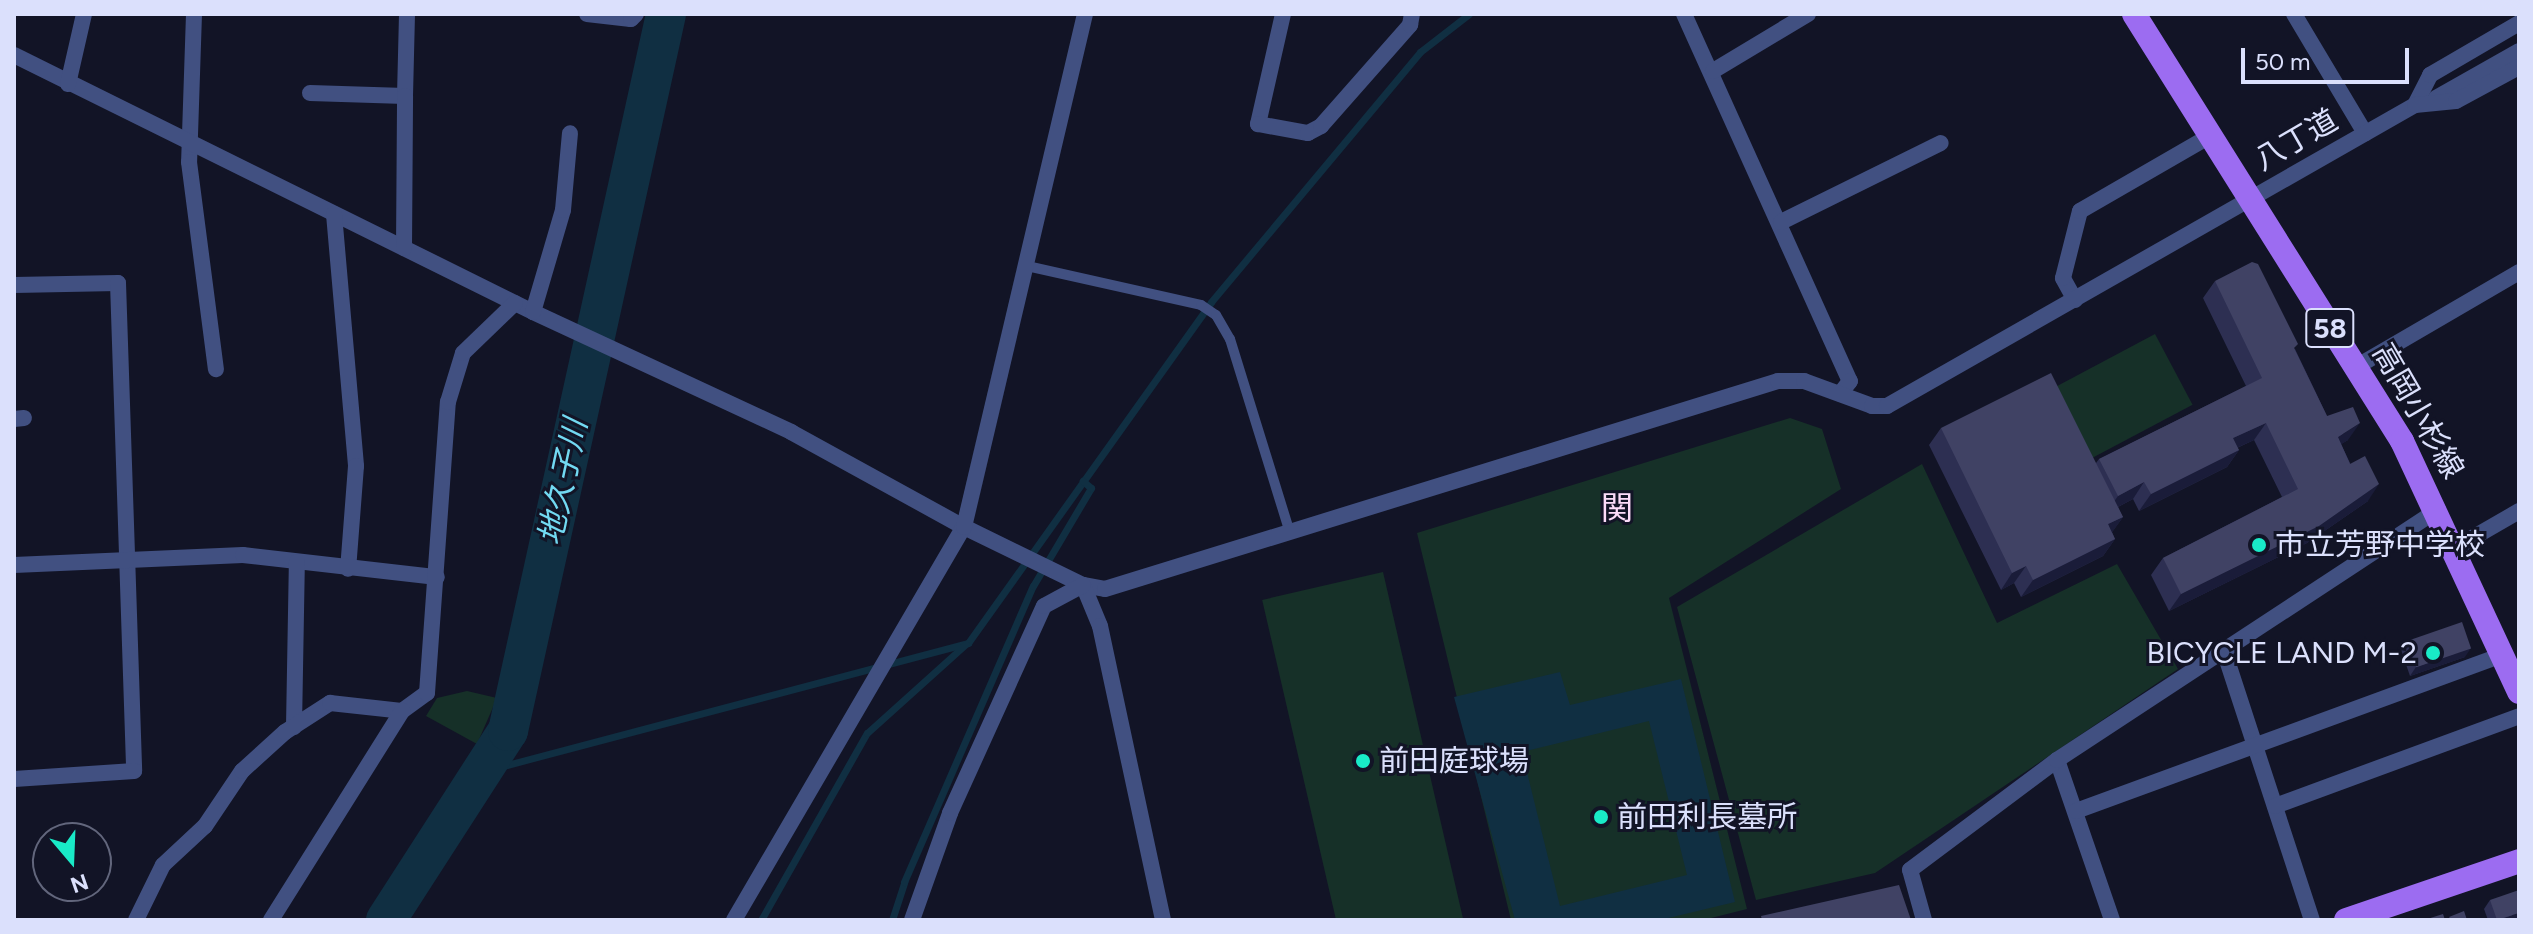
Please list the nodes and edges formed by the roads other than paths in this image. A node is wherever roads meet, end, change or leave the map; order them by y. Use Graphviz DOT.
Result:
graph roads {
  1 [pos="84,14"];
  2 [pos="194,14"];
  3 [pos="407,14"];
  4 [pos="587,14"];
  5 [pos="636,14"];
  6 [pos="1085,14"];
  7 [pos="1283,14"];
  8 [pos="1412,14"];
  9 [pos="1684,14"];
  10 [pos="1808,14"];
  11 [pos="2134,14"];
  12 [pos="2294,14"];
  13 [pos="2519,23"];
  14 [pos="2519,51"];
  15 [pos="14,55"];
  16 [pos="2519,67"];
  17 [pos="1713,71"];
  18 [pos="68,84"];
  19 [pos="310,93"];
  20 [pos="405,96"];
  21 [pos="2436,98"];
  22 [pos="2415,105"];
  23 [pos="570,133"];
  24 [pos="2365,133"];
  25 [pos="2208,137"];
  26 [pos="1941,143"];
  27 [pos="193,144"];
  28 [pos="2247,200"];
  29 [pos="334,214"];
  30 [pos="1781,222"];
  31 [pos="404,248"];
  32 [pos="1027,266"];
  33 [pos="2519,272"];
  34 [pos="14,285"];
  35 [pos="2075,300"];
  36 [pos="515,303"];
  37 [pos="533,312"];
  38 [pos="2356,367"];
  39 [pos="216,369"];
  40 [pos="1840,394"];
  41 [pos="2438,510"];
  42 [pos="2519,511"];
  43 [pos="964,527"];
  44 [pos="1290,533"];
  45 [pos="2455,548"];
  46 [pos="126,562"];
  47 [pos="297,562"];
  48 [pos="14,565"];
  49 [pos="348,569"];
  50 [pos="437,577"];
  51 [pos="1083,585"];
  52 [pos="2224,651"];
  53 [pos="2513,670"];
  54 [pos="402,711"];
  55 [pos="2519,716"];
  56 [pos="294,727"];
  57 [pos="2256,745"];
  58 [pos="2057,760"];
  59 [pos="14,779"];
  60 [pos="2275,806"];
  61 [pos="2076,811"];
  62 [pos="2519,861"];
  63 [pos="136,920"];
  64 [pos="271,920"];
  65 [pos="734,920"];
  66 [pos="912,920"];
  67 [pos="1163,920"];
  68 [pos="1924,920"];
  69 [pos="2112,920"];
  70 [pos="2312,920"];
  71 [pos="2346,920"];
  1 -- 18 [label="street"];
  2 -- 27 [label="street"];
  3 -- 20 [label="street"];
  4 -- 5 [label="street"];
  6 -- 32 [label="street"];
  7 -- 8 [label="street"];
  9 -- 17 [label="street"];
  10 -- 17 [label="street"];
  11 -- 25 [label="main road, 高岡小杉線 / 58"];
  12 -- 24 [label="street"];
  13 -- 22 [label="street, 八丁道"];
  14 -- 21 [label="street"];
  15 -- 18 [label="street"];
  16 -- 22 [label="street, 八丁道"];
  17 -- 30 [label="street"];
  18 -- 27 [label="street"];
  19 -- 20 [label="street"];
  20 -- 31 [label="street"];
  22 -- 24 [label="street, 八丁道"];
  23 -- 37 [label="street"];
  24 -- 28 [label="street, 八丁道"];
  25 -- 28 [label="main road, 高岡小杉線 / 58"];
  25 -- 35 [label="street"];
  26 -- 30 [label="street"];
  27 -- 29 [label="street"];
  27 -- 39 [label="street"];
  28 -- 35 [label="street, 八丁道"];
  28 -- 38 [label="main road, 高岡小杉線 / 58"];
  29 -- 31 [label="street"];
  29 -- 49 [label="street"];
  30 -- 40 [label="street"];
  31 -- 36 [label="street"];
  32 -- 43 [label="street"];
  32 -- 44 [label="lane"];
  33 -- 38 [label="street"];
  34 -- 46 [label="street"];
  35 -- 40 [label="street, 八丁道"];
  36 -- 37 [label="street"];
  36 -- 50 [label="street"];
  37 -- 43 [label="street"];
  38 -- 41 [label="main road, 高岡小杉線 / 58"];
  40 -- 44 [label="street"];
  41 -- 45 [label="main road, 高岡小杉線 / 58"];
  41 -- 52 [label="street"];
  42 -- 45 [label="street"];
  43 -- 51 [label="street"];
  43 -- 65 [label="street"];
  44 -- 51 [label="street"];
  45 -- 53 [label="main road, 高岡小杉線 / 58"];
  46 -- 47 [label="street"];
  46 -- 48 [label="street"];
  46 -- 59 [label="street"];
  47 -- 49 [label="street"];
  47 -- 56 [label="street"];
  49 -- 50 [label="street"];
  50 -- 54 [label="street"];
  51 -- 66 [label="street"];
  51 -- 67 [label="street"];
  52 -- 57 [label="street"];
  52 -- 58 [label="street"];
  53 -- 57 [label="street"];
  54 -- 56 [label="street"];
  54 -- 64 [label="street"];
  55 -- 60 [label="street"];
  56 -- 63 [label="street"];
  57 -- 60 [label="street"];
  57 -- 61 [label="street"];
  58 -- 61 [label="street"];
  58 -- 68 [label="street"];
  60 -- 70 [label="street"];
  61 -- 69 [label="street"];
  62 -- 71 [label="main road"];
}
